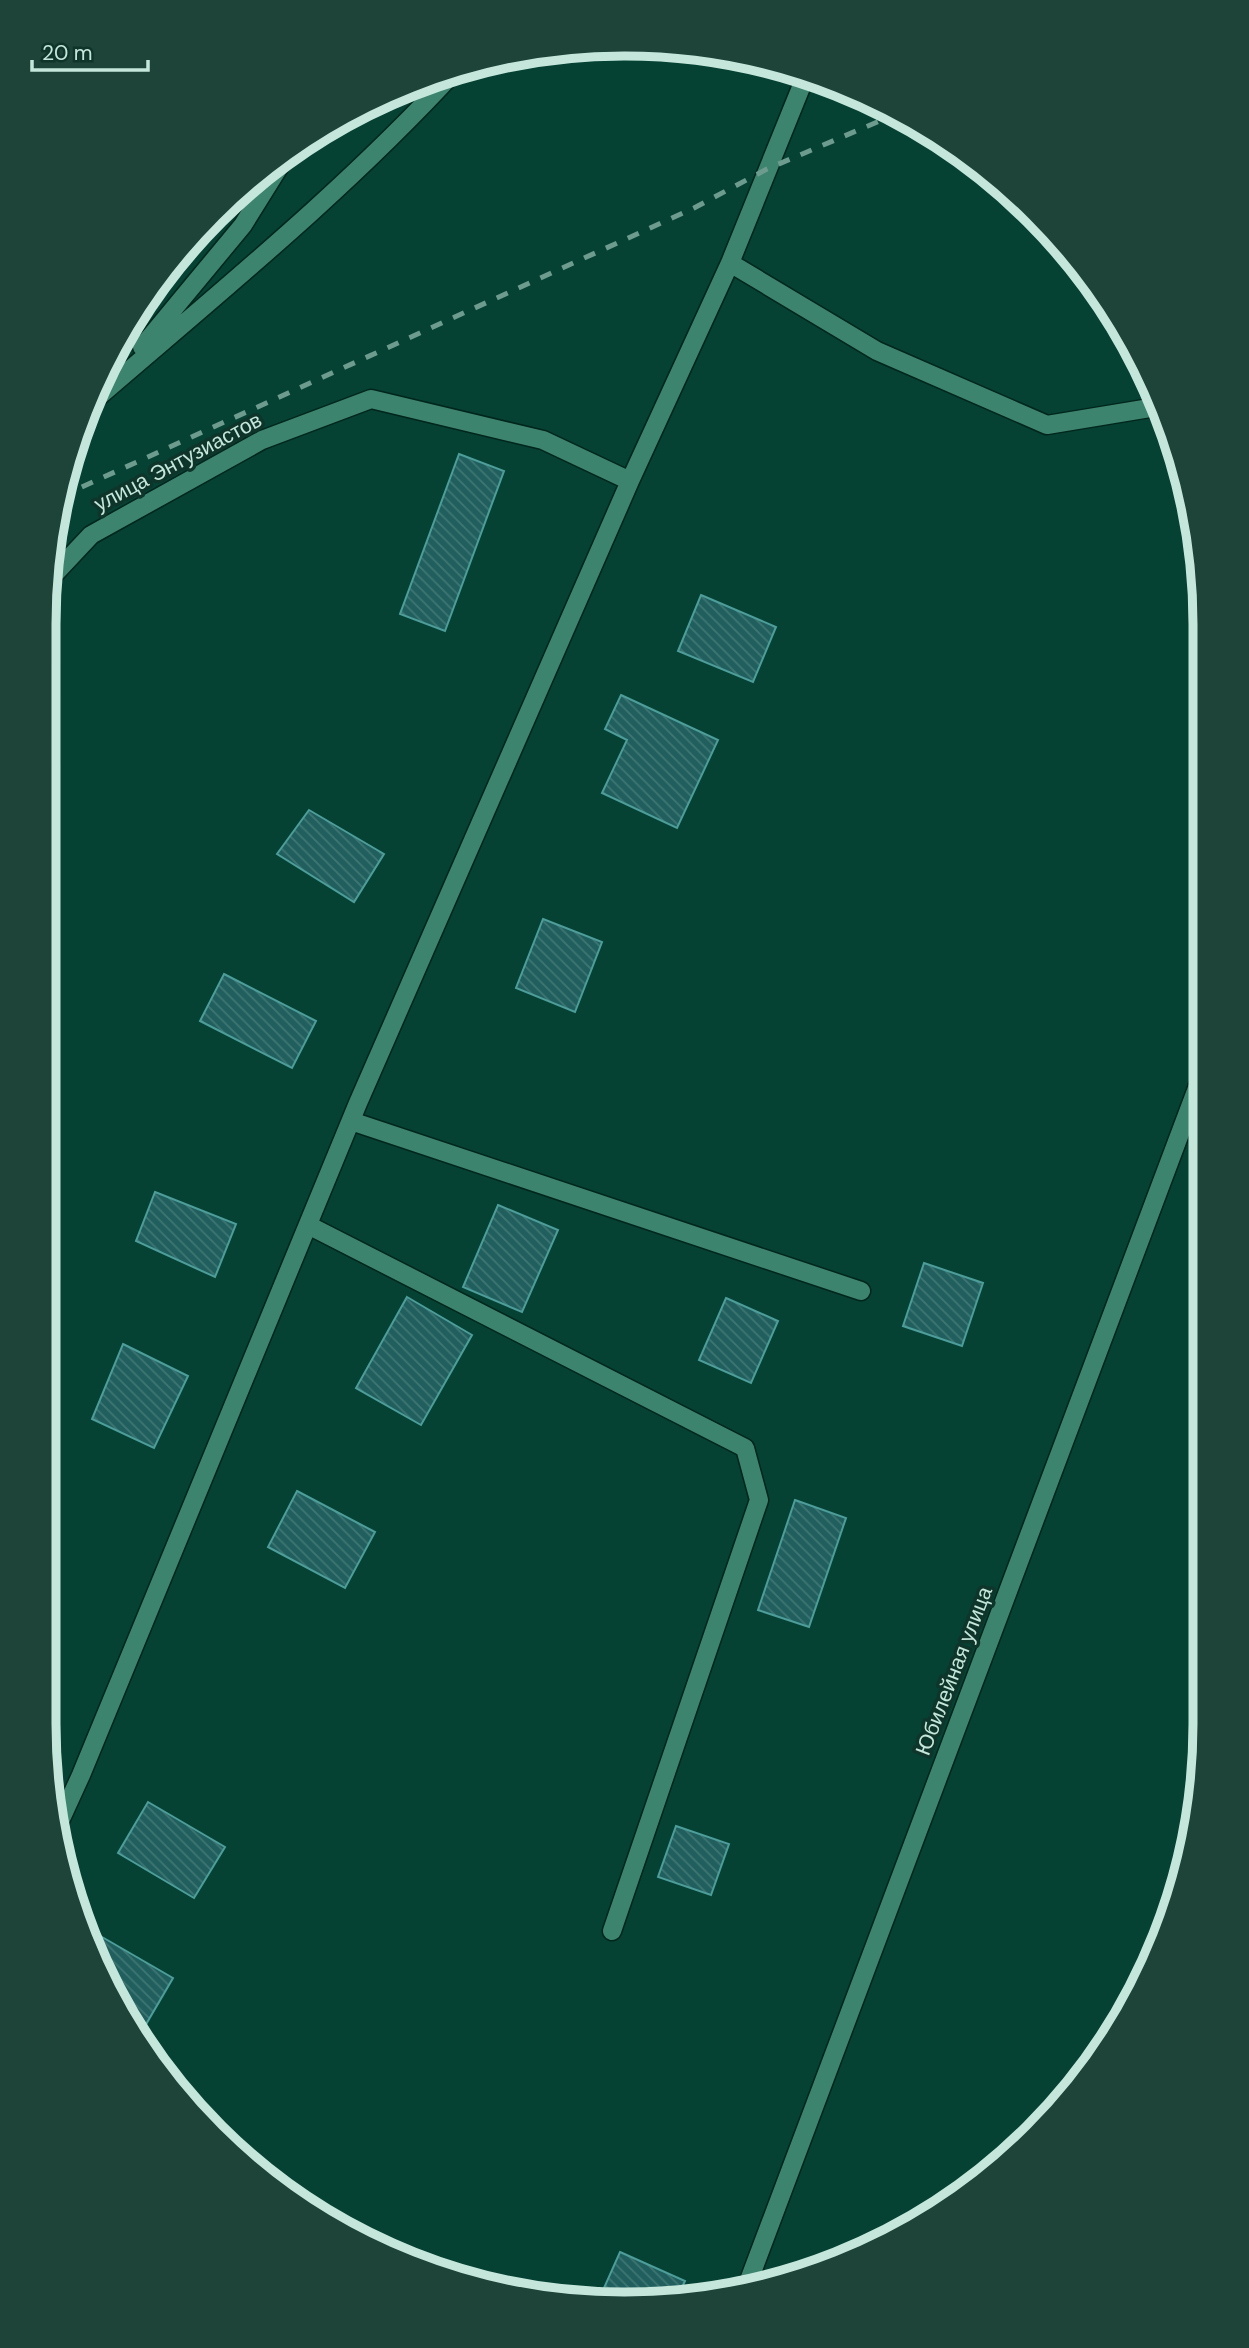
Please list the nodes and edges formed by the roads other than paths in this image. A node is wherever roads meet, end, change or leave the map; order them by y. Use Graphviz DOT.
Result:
graph roads {
  1 [pos="802,84"];
  2 [pos="441,87"];
  3 [pos="272,178"];
  4 [pos="730,263"];
  5 [pos="114,376"];
  6 [pos="108,389"];
  7 [pos="1150,408"];
  8 [pos="630,481"];
  9 [pos="59,570"];
  10 [pos="1193,1099"];
  11 [pos="351,1121"];
  12 [pos="308,1225"];
  13 [pos="861,1291"];
  14 [pos="64,1813"];
  15 [pos="612,1931"];
  16 [pos="750,2278"];
  1 -- 4 [label="street"];
  2 -- 6 [label="street"];
  3 -- 5 [label="street"];
  4 -- 7 [label="street"];
  4 -- 8 [label="street"];
  8 -- 9 [label="street, улица Энтузиастов"];
  8 -- 11 [label="street"];
  10 -- 16 [label="street, Юбилейная улица"];
  11 -- 12 [label="street"];
  11 -- 13 [label="street"];
  12 -- 14 [label="street"];
  12 -- 15 [label="street"];
}
